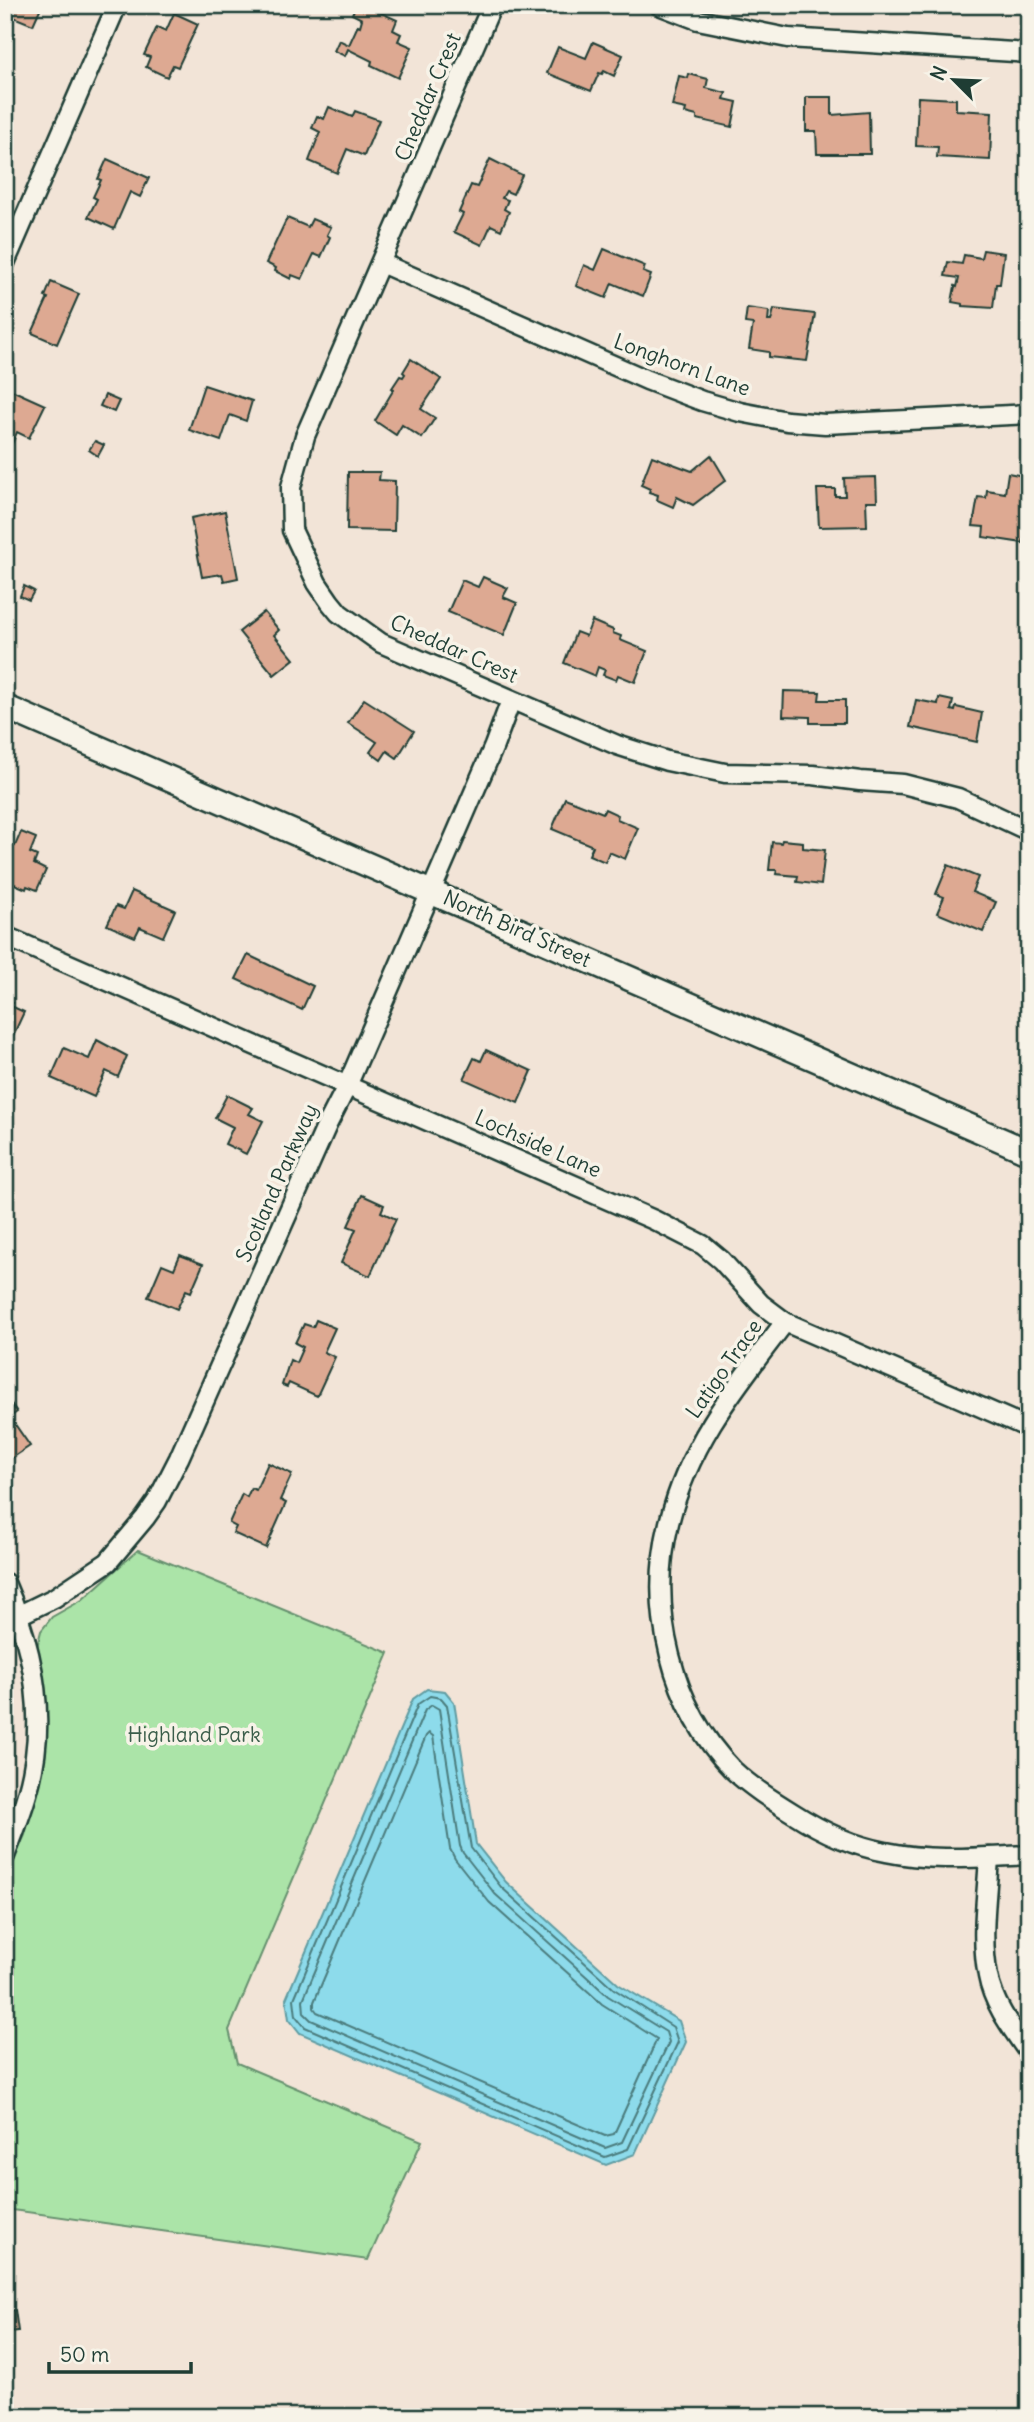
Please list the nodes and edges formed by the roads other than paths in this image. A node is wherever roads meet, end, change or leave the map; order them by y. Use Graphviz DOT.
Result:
graph roads {
  1 [pos="117,5"];
  2 [pos="492,5"];
  3 [pos="659,5"];
  4 [pos="1029,53"];
  5 [pos="5,263"];
  6 [pos="381,264"];
  7 [pos="1028,409"];
  8 [pos="511,699"];
  9 [pos="5,707"];
  10 [pos="1029,831"];
  11 [pos="432,891"];
  12 [pos="5,936"];
  13 [pos="347,1086"];
  14 [pos="1029,1152"];
  15 [pos="785,1322"];
  16 [pos="1029,1428"];
  17 [pos="5,1583"];
  18 [pos="12,1619"];
  19 [pos="1029,1855"];
  20 [pos="5,1856"];
  21 [pos="989,1857"];
  22 [pos="1029,2053"];
  1 -- 5 [label="street"];
  2 -- 6 [label="street, Cheddar Crest"];
  3 -- 4 [label="street"];
  6 -- 7 [label="street, Longhorn Lane"];
  6 -- 8 [label="street, Cheddar Crest"];
  8 -- 10 [label="street, Cheddar Crest"];
  8 -- 11 [label="street, Scotland Parkway"];
  9 -- 11 [label="street, North Bird Street"];
  11 -- 13 [label="street, Scotland Parkway"];
  11 -- 14 [label="street, North Bird Street"];
  12 -- 13 [label="street, Lochside Lane"];
  13 -- 15 [label="street, Lochside Lane"];
  13 -- 18 [label="street, Scotland Parkway"];
  15 -- 16 [label="street, Lochside Lane"];
  15 -- 21 [label="street, Latigo Trace"];
  17 -- 18 [label="street"];
  18 -- 20 [label="street"];
  19 -- 21 [label="street, Latigo Trace"];
  21 -- 22 [label="street"];
}
